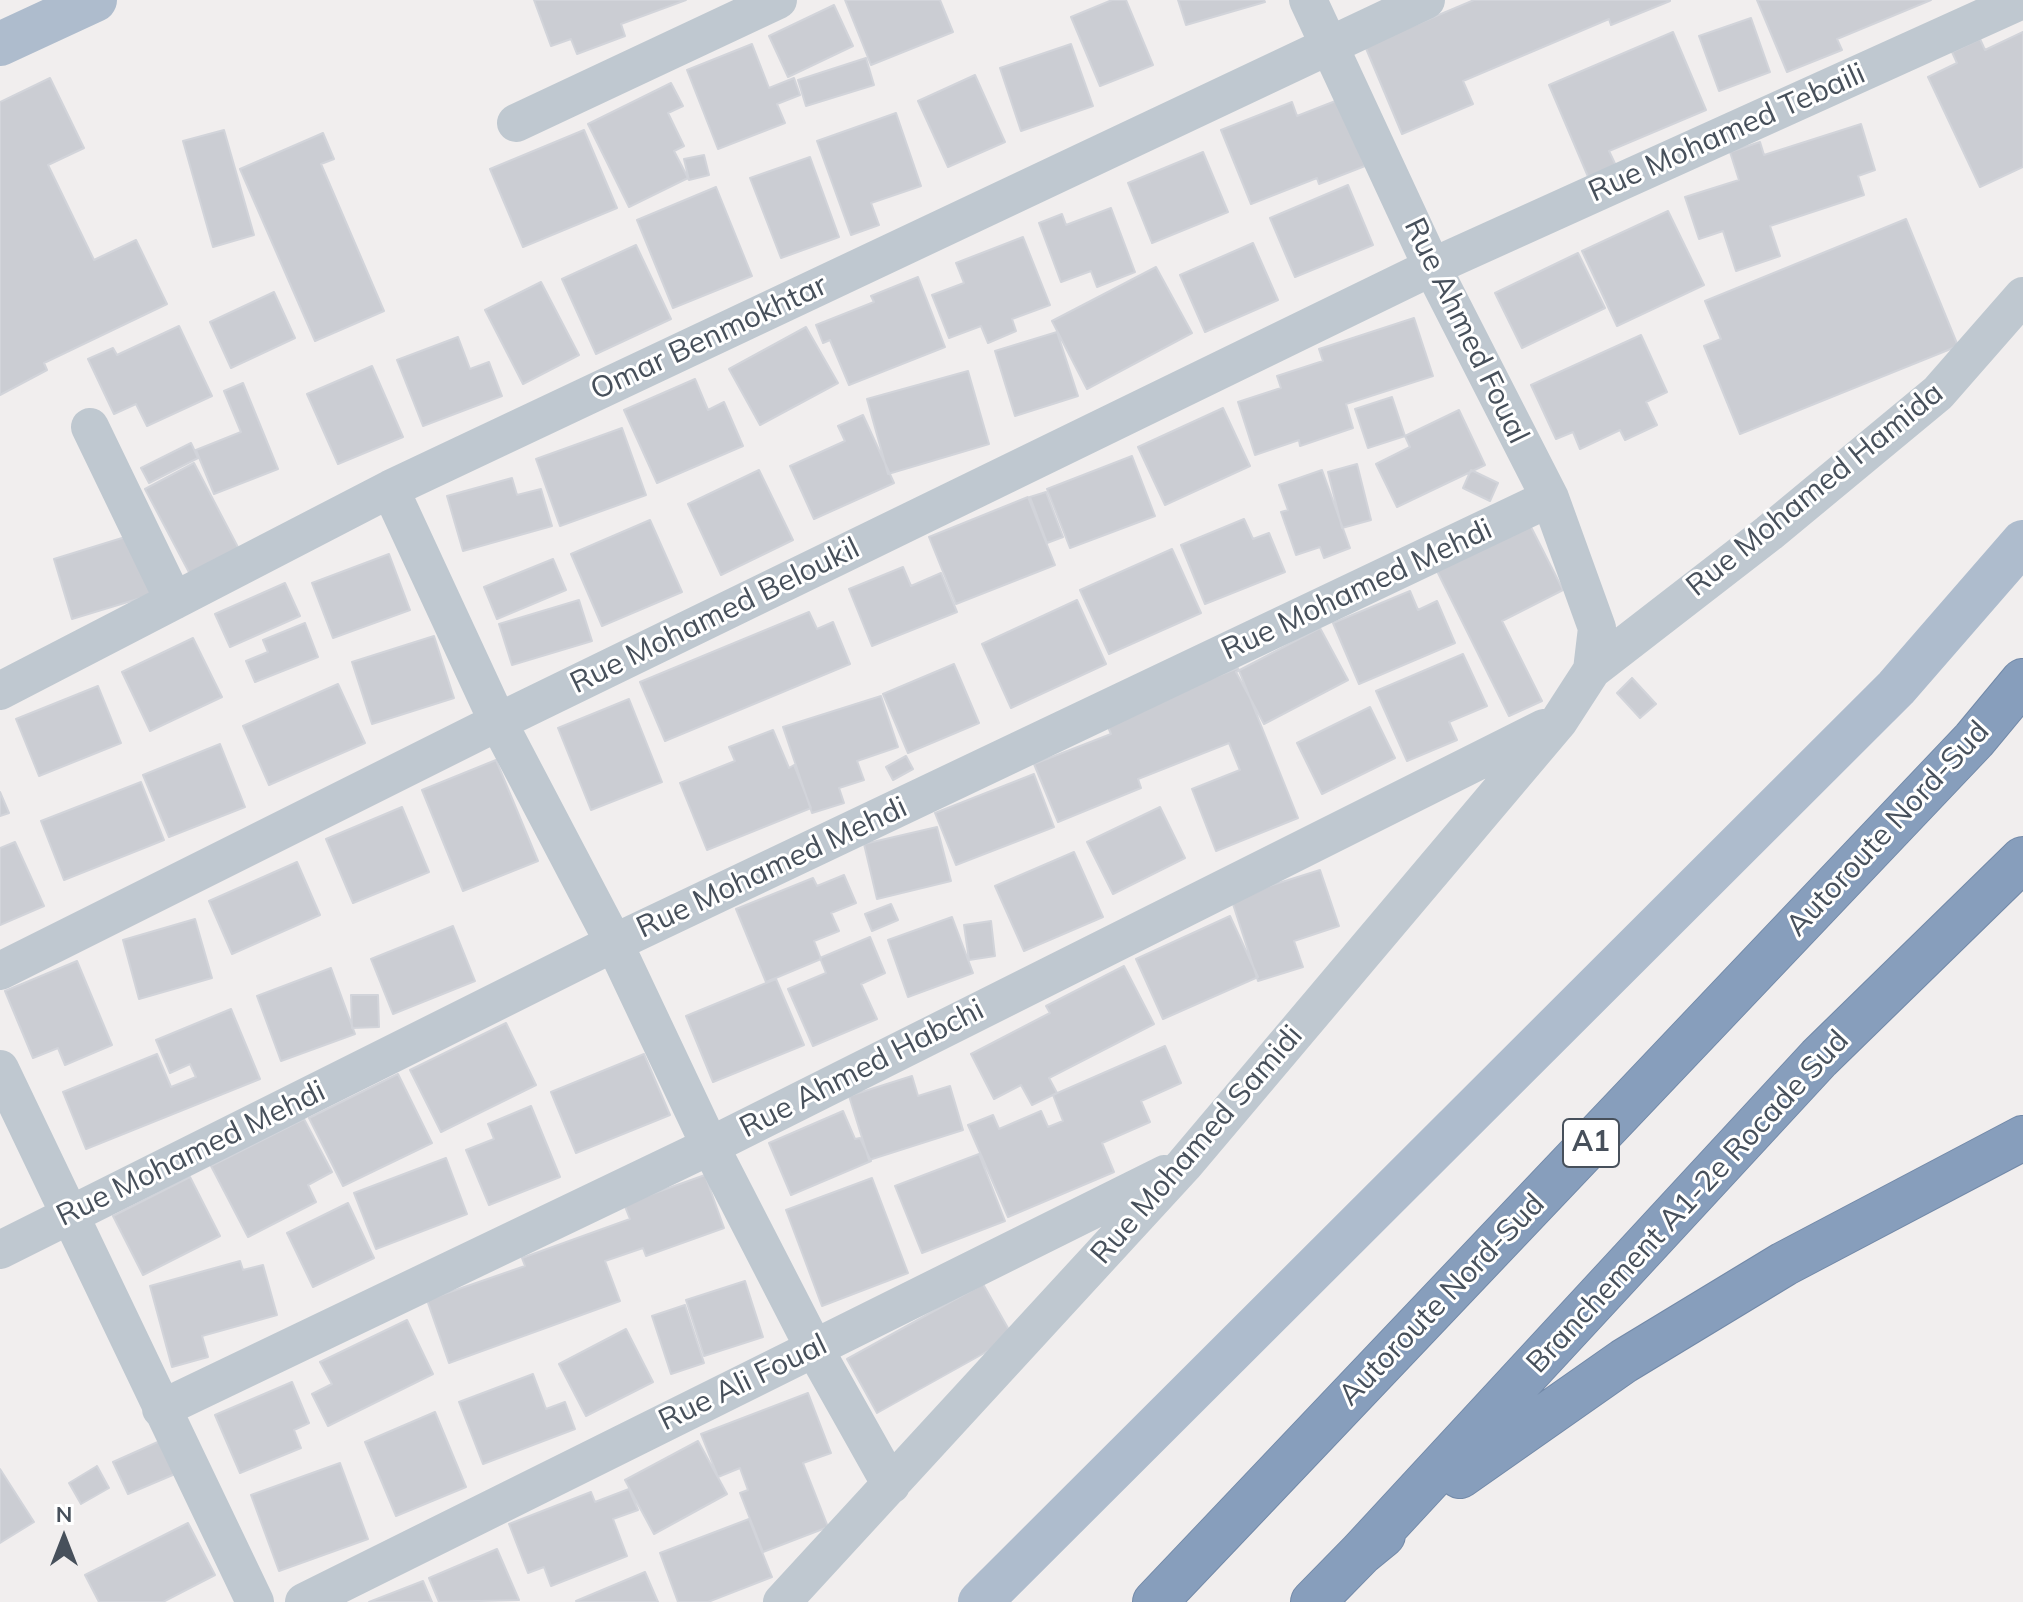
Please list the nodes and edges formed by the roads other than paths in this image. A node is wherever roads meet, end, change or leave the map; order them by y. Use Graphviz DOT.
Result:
graph roads {
  1 [pos="95,0"];
  2 [pos="778,0"];
  3 [pos="1308,0"];
  4 [pos="1426,0"];
  5 [pos="2022,0"];
  6 [pos="0,44"];
  7 [pos="1330,45"];
  8 [pos="516,123"];
  9 [pos="1432,267"];
  10 [pos="2023,296"];
  11 [pos="90,427"];
  12 [pos="390,489"];
  13 [pos="1550,498"];
  14 [pos="2023,542"];
  15 [pos="174,601"];
  16 [pos="1592,670"];
  17 [pos="2023,681"];
  18 [pos="0,691"];
  19 [pos="2023,696"];
  20 [pos="1559,721"];
  21 [pos="498,722"];
  22 [pos="1974,740"];
  23 [pos="2023,859"];
  24 [pos="614,943"];
  25 [pos="0,971"];
  26 [pos="0,1069"];
  27 [pos="2023,1138"];
  28 [pos="710,1146"];
  29 [pos="1184,1165"];
  30 [pos="70,1213"];
  31 [pos="0,1250"];
  32 [pos="814,1348"];
  33 [pos="161,1409"];
  34 [pos="891,1485"];
  35 [pos="1361,1553"];
  36 [pos="255,1602"];
  37 [pos="304,1602"];
  38 [pos="782,1602"];
  39 [pos="980,1602"];
  40 [pos="1155,1602"];
  41 [pos="1313,1602"];
  1 -- 6 [label="main road"];
  2 -- 8 [label="street"];
  3 -- 7 [label="street, Rue Ahmed Foual"];
  4 -- 7 [label="street, Omar Benmokhtar"];
  5 -- 9 [label="street, Rue Mohamed Tebaili"];
  7 -- 9 [label="street, Rue Ahmed Foual"];
  7 -- 12 [label="street, Omar Benmokhtar"];
  9 -- 13 [label="street, Rue Ahmed Foual"];
  9 -- 21 [label="street, Rue Mohamed Beloukil"];
  10 -- 16 [label="street, Rue Mohamed Hamida"];
  11 -- 15 [label="street"];
  12 -- 15 [label="street, Omar Benmokhtar"];
  12 -- 21 [label="street"];
  13 -- 16 [label="street, Rue Ahmed Foual"];
  13 -- 24 [label="street, Rue Mohamed Mehdi"];
  14 -- 39 [label="main road"];
  15 -- 18 [label="street, Omar Benmokhtar"];
  16 -- 20 [label="street, Rue Mohamed Samidi"];
  17 -- 22 [label="highway, Autoroute Nord-Sud / A1"];
  19 -- 22 [label="highway"];
  20 -- 28 [label="street, Rue Ahmed Habchi"];
  20 -- 29 [label="street, Rue Mohamed Samidi"];
  21 -- 24 [label="street"];
  21 -- 25 [label="street, Rue Mohamed Beloukil"];
  22 -- 40 [label="highway, Autoroute Nord-Sud / A1"];
  23 -- 35 [label="highway, Branchement A1-2e Rocade Sud"];
  24 -- 28 [label="street"];
  24 -- 30 [label="street, Rue Mohamed Mehdi"];
  26 -- 30 [label="street"];
  27 -- 35 [label="highway"];
  28 -- 32 [label="street"];
  28 -- 33 [label="street, Rue Ahmed Habchi"];
  29 -- 32 [label="street, Rue Ali Foual"];
  29 -- 34 [label="street, Rue Mohamed Samidi"];
  30 -- 31 [label="street, Rue Mohamed Mehdi"];
  30 -- 33 [label="street"];
  32 -- 34 [label="street"];
  32 -- 37 [label="street, Rue Ali Foual"];
  33 -- 36 [label="street"];
  34 -- 38 [label="street, Rue Mohamed Samidi"];
  35 -- 41 [label="highway"];
}
